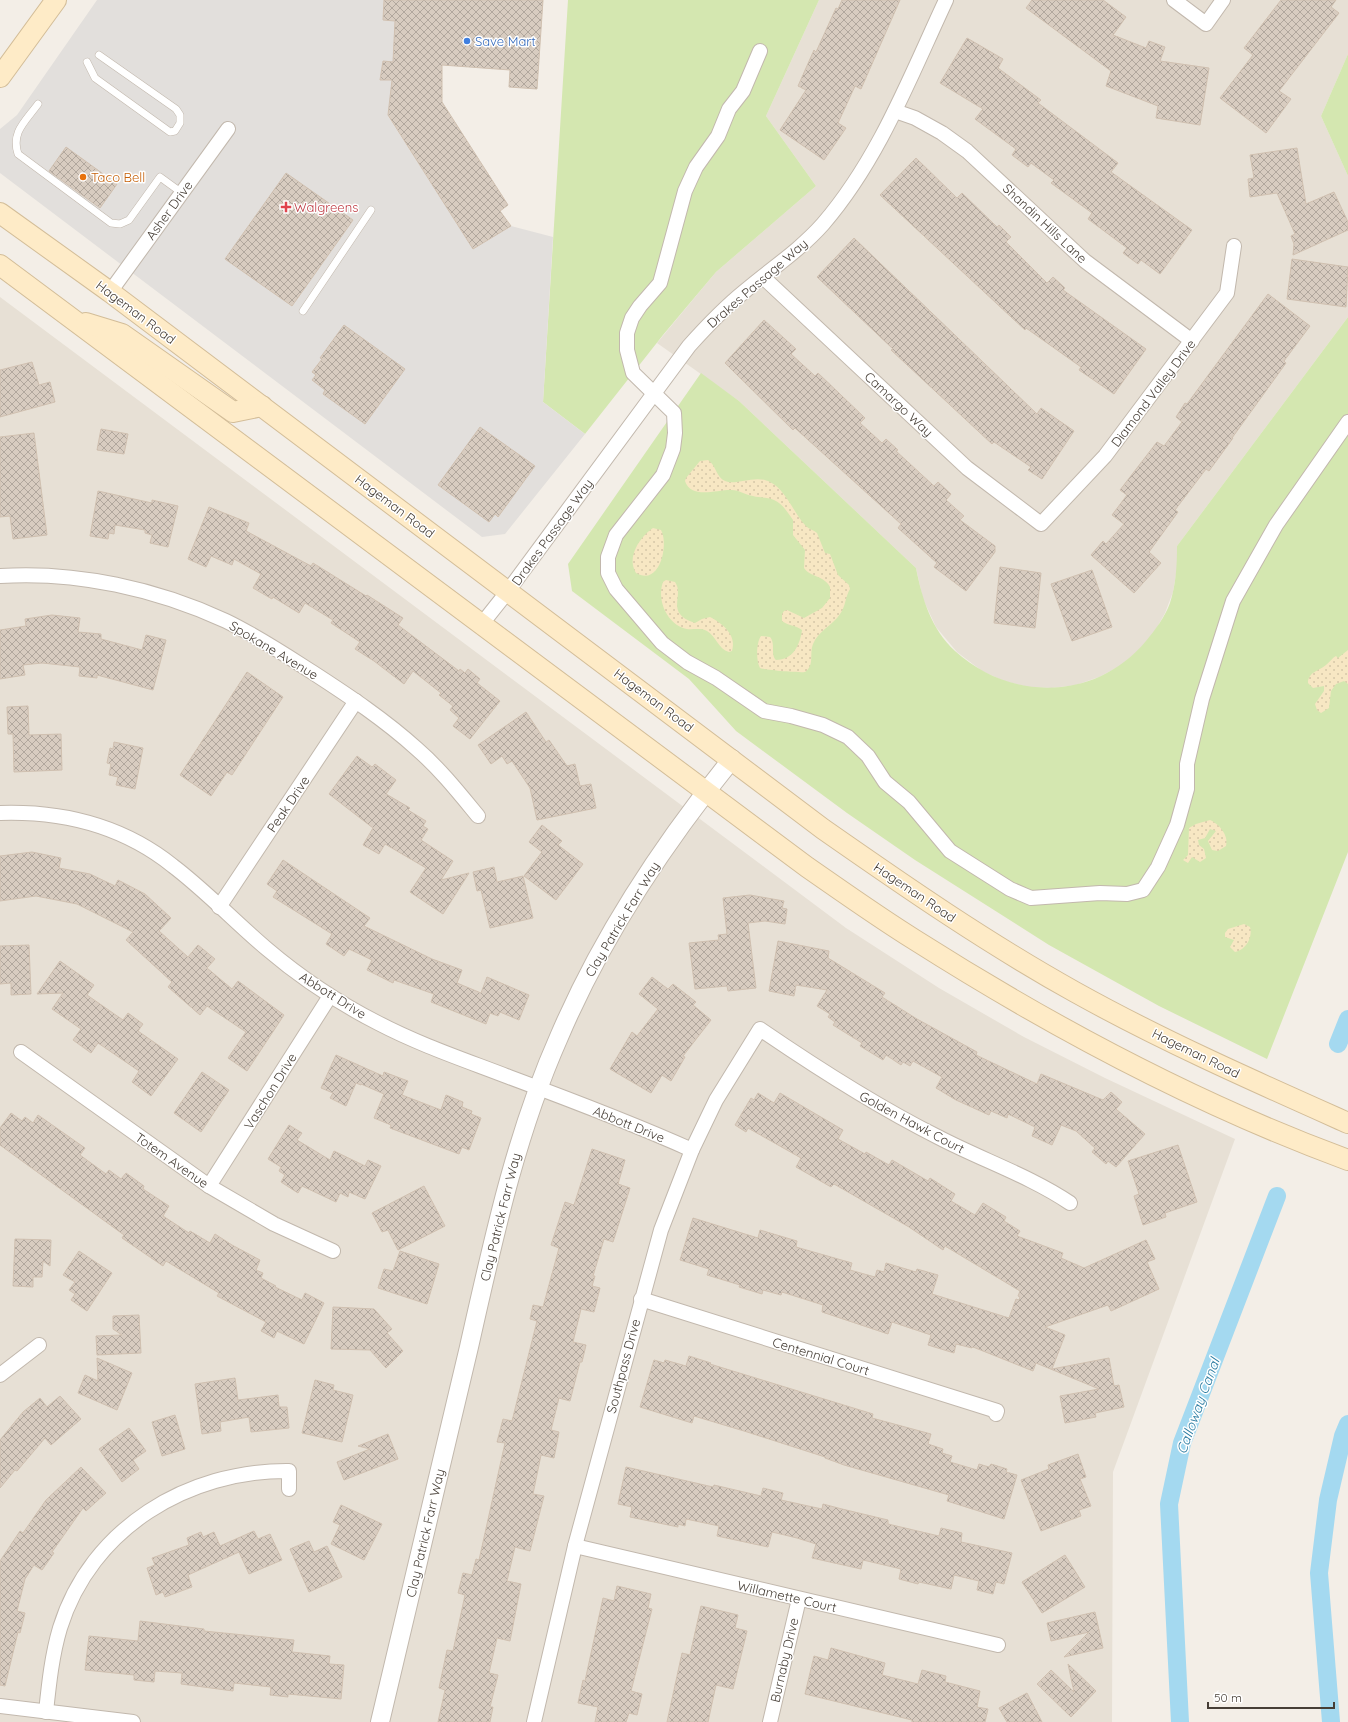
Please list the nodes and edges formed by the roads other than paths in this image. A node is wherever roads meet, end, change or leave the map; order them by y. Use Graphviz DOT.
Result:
graph roads {
  1 [pos="56,0"];
  2 [pos="946,0"];
  3 [pos="1174,0"];
  4 [pos="1223,0"];
  5 [pos="760,51"];
  6 [pos="99,55"];
  7 [pos="87,62"];
  8 [pos="0,77"];
  9 [pos="38,104"];
  10 [pos="895,111"];
  11 [pos="228,129"];
  12 [pos="182,193"];
  13 [pos="371,210"];
  14 [pos="0,213"];
  15 [pos="1234,246"];
  16 [pos="0,265"];
  17 [pos="764,277"];
  18 [pos="110,292"];
  19 [pos="303,310"];
  20 [pos="73,319"];
  21 [pos="1192,341"];
  22 [pos="654,393"];
  23 [pos="262,406"];
  24 [pos="1348,422"];
  25 [pos="1041,524"];
  26 [pos="0,576"];
  27 [pos="508,591"];
  28 [pos="481,625"];
  29 [pos="356,701"];
  30 [pos="732,759"];
  31 [pos="706,792"];
  32 [pos="0,813"];
  33 [pos="478,816"];
  34 [pos="220,907"];
  35 [pos="330,996"];
  36 [pos="760,1029"];
  37 [pos="21,1052"];
  38 [pos="538,1088"];
  39 [pos="1348,1123"];
  40 [pos="692,1150"];
  41 [pos="1348,1160"];
  42 [pos="209,1186"];
  43 [pos="1070,1203"];
  44 [pos="333,1252"];
  45 [pos="641,1299"];
  46 [pos="39,1344"];
  47 [pos="0,1375"];
  48 [pos="996,1414"];
  49 [pos="289,1489"];
  50 [pos="575,1546"];
  51 [pos="798,1599"];
  52 [pos="998,1646"];
  53 [pos="0,1706"];
  54 [pos="46,1712"];
  55 [pos="133,1722"];
  56 [pos="380,1722"];
  57 [pos="534,1722"];
  58 [pos="770,1722"];
  1 -- 8 [label="main road"];
  2 -- 10 [label="street, Drakes Passage Way"];
  3 -- 4 [label="street"];
  5 -- 22 [label="street"];
  6 -- 7 [label="lane"];
  9 -- 12 [label="lane"];
  10 -- 17 [label="street, Drakes Passage Way"];
  10 -- 21 [label="street, Shandin Hills Lane"];
  11 -- 12 [label="street, Asher Drive"];
  12 -- 18 [label="street, Asher Drive"];
  13 -- 19 [label="lane"];
  14 -- 18 [label="main road, Hageman Road"];
  15 -- 21 [label="street, Diamond Valley Drive"];
  16 -- 20 [label="main road"];
  17 -- 22 [label="street, Drakes Passage Way"];
  17 -- 25 [label="street, Camargo Way"];
  18 -- 23 [label="main road, Hageman Road"];
  20 -- 23 [label="main road"];
  20 -- 28 [label="main road"];
  21 -- 25 [label="street, Diamond Valley Drive"];
  22 -- 24 [label="street"];
  22 -- 27 [label="street, Drakes Passage Way"];
  23 -- 27 [label="main road, Hageman Road"];
  26 -- 29 [label="street, Spokane Avenue"];
  27 -- 28 [label="street, Drakes Passage Way"];
  27 -- 30 [label="main road, Hageman Road"];
  28 -- 31 [label="main road"];
  29 -- 33 [label="street, Spokane Avenue"];
  29 -- 34 [label="street, Peak Drive"];
  30 -- 31 [label="street, Clay Patrick Farr Way"];
  30 -- 39 [label="main road, Hageman Road"];
  31 -- 38 [label="street, Clay Patrick Farr Way"];
  31 -- 41 [label="main road"];
  32 -- 34 [label="street, Abbott Drive"];
  34 -- 35 [label="street, Abbott Drive"];
  35 -- 38 [label="street, Abbott Drive"];
  35 -- 42 [label="street, Vaschon Drive"];
  36 -- 40 [label="street, Southpass Drive"];
  36 -- 43 [label="street, Golden Hawk Court"];
  37 -- 42 [label="street, Totem Avenue"];
  38 -- 40 [label="street, Abbott Drive"];
  38 -- 56 [label="street, Clay Patrick Farr Way"];
  40 -- 45 [label="street, Southpass Drive"];
  42 -- 44 [label="street, Totem Avenue"];
  45 -- 48 [label="street, Centennial Court"];
  45 -- 50 [label="street, Southpass Drive"];
  46 -- 47 [label="street"];
  49 -- 54 [label="street"];
  50 -- 51 [label="street, Willamette Court"];
  50 -- 57 [label="street, Southpass Drive"];
  51 -- 52 [label="street, Willamette Court"];
  51 -- 58 [label="street, Burnaby Drive"];
  53 -- 54 [label="street"];
  54 -- 55 [label="street"];
}
